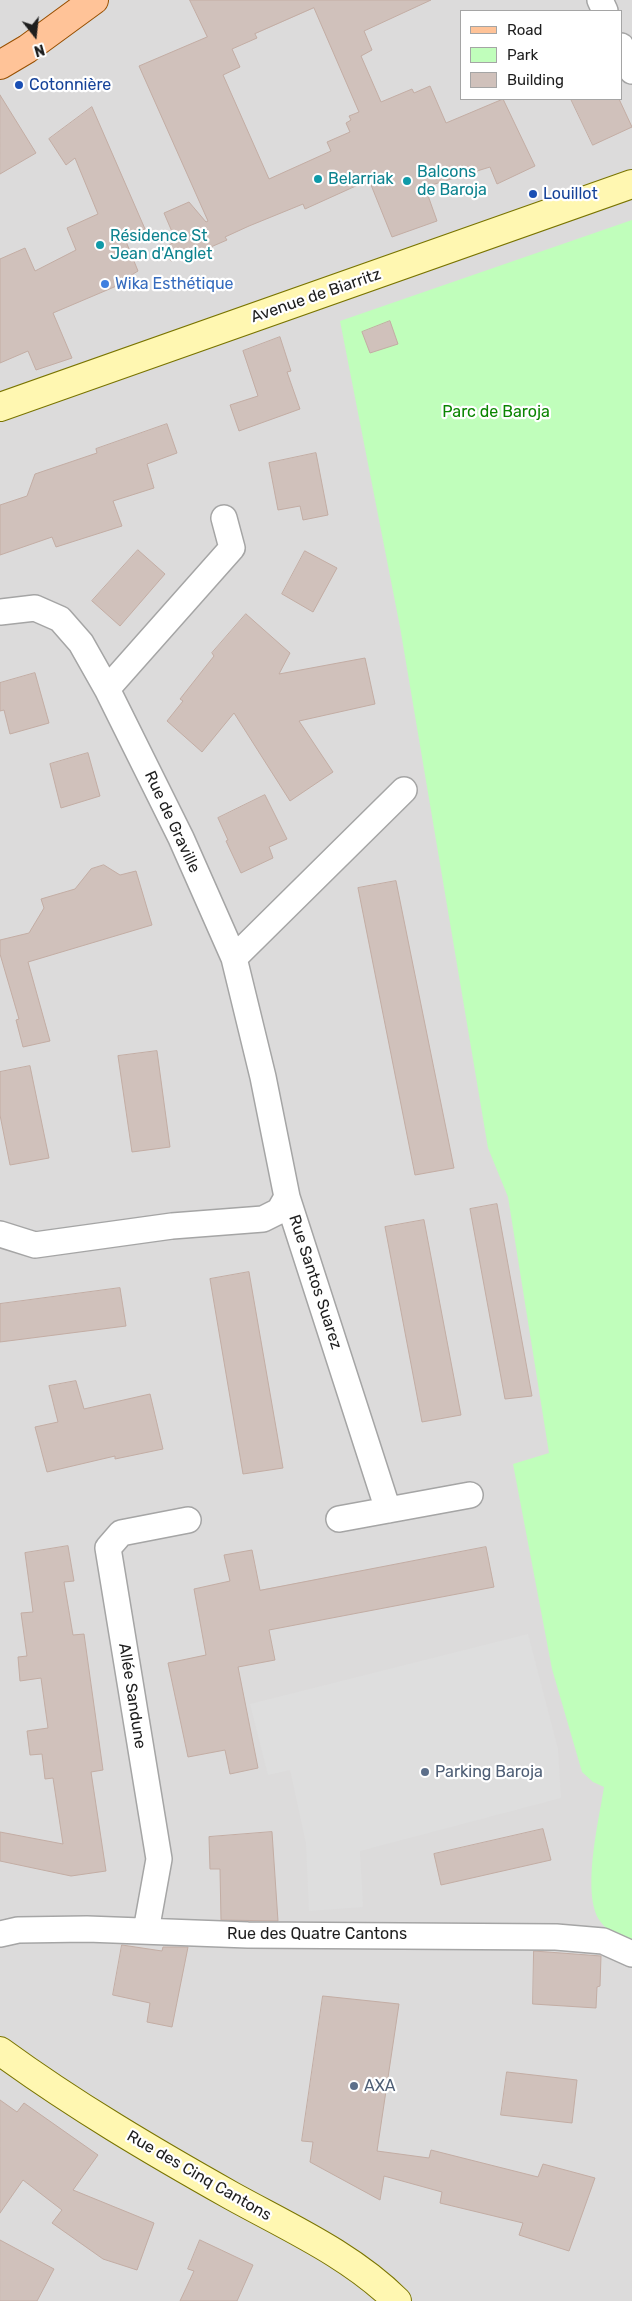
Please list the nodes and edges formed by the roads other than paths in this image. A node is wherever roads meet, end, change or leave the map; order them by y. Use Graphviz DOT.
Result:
graph roads {
  1 [pos="94,0"];
  2 [pos="622,48"];
  3 [pos="0,65"];
  4 [pos="632,71"];
  5 [pos="632,184"];
  6 [pos="0,407"];
  7 [pos="224,518"];
  8 [pos="0,612"];
  9 [pos="108,688"];
  10 [pos="404,790"];
  11 [pos="234,958"];
  12 [pos="287,1197"];
  13 [pos="0,1234"];
  14 [pos="470,1494"];
  15 [pos="388,1510"];
  16 [pos="188,1520"];
  17 [pos="339,1520"];
  18 [pos="146,1931"];
  19 [pos="0,1934"];
  20 [pos="632,1954"];
  21 [pos="0,2051"];
  22 [pos="397,2301"];
  1 -- 3 [label="main road"];
  2 -- 4 [label="street"];
  5 -- 6 [label="main road, Avenue de Biarritz"];
  7 -- 9 [label="street"];
  8 -- 9 [label="street, Rue de Graville"];
  9 -- 11 [label="street, Rue de Graville"];
  10 -- 11 [label="street"];
  11 -- 12 [label="street, Rue de Graville"];
  12 -- 13 [label="street, Rue Santos Suarez"];
  12 -- 15 [label="street, Rue Santos Suarez"];
  14 -- 15 [label="street"];
  15 -- 17 [label="street"];
  16 -- 18 [label="street, Allée Sandune"];
  18 -- 19 [label="street, Rue des Quatre Cantons"];
  18 -- 20 [label="street, Rue des Quatre Cantons"];
  21 -- 22 [label="main road, Rue des Cinq Cantons"];
}
